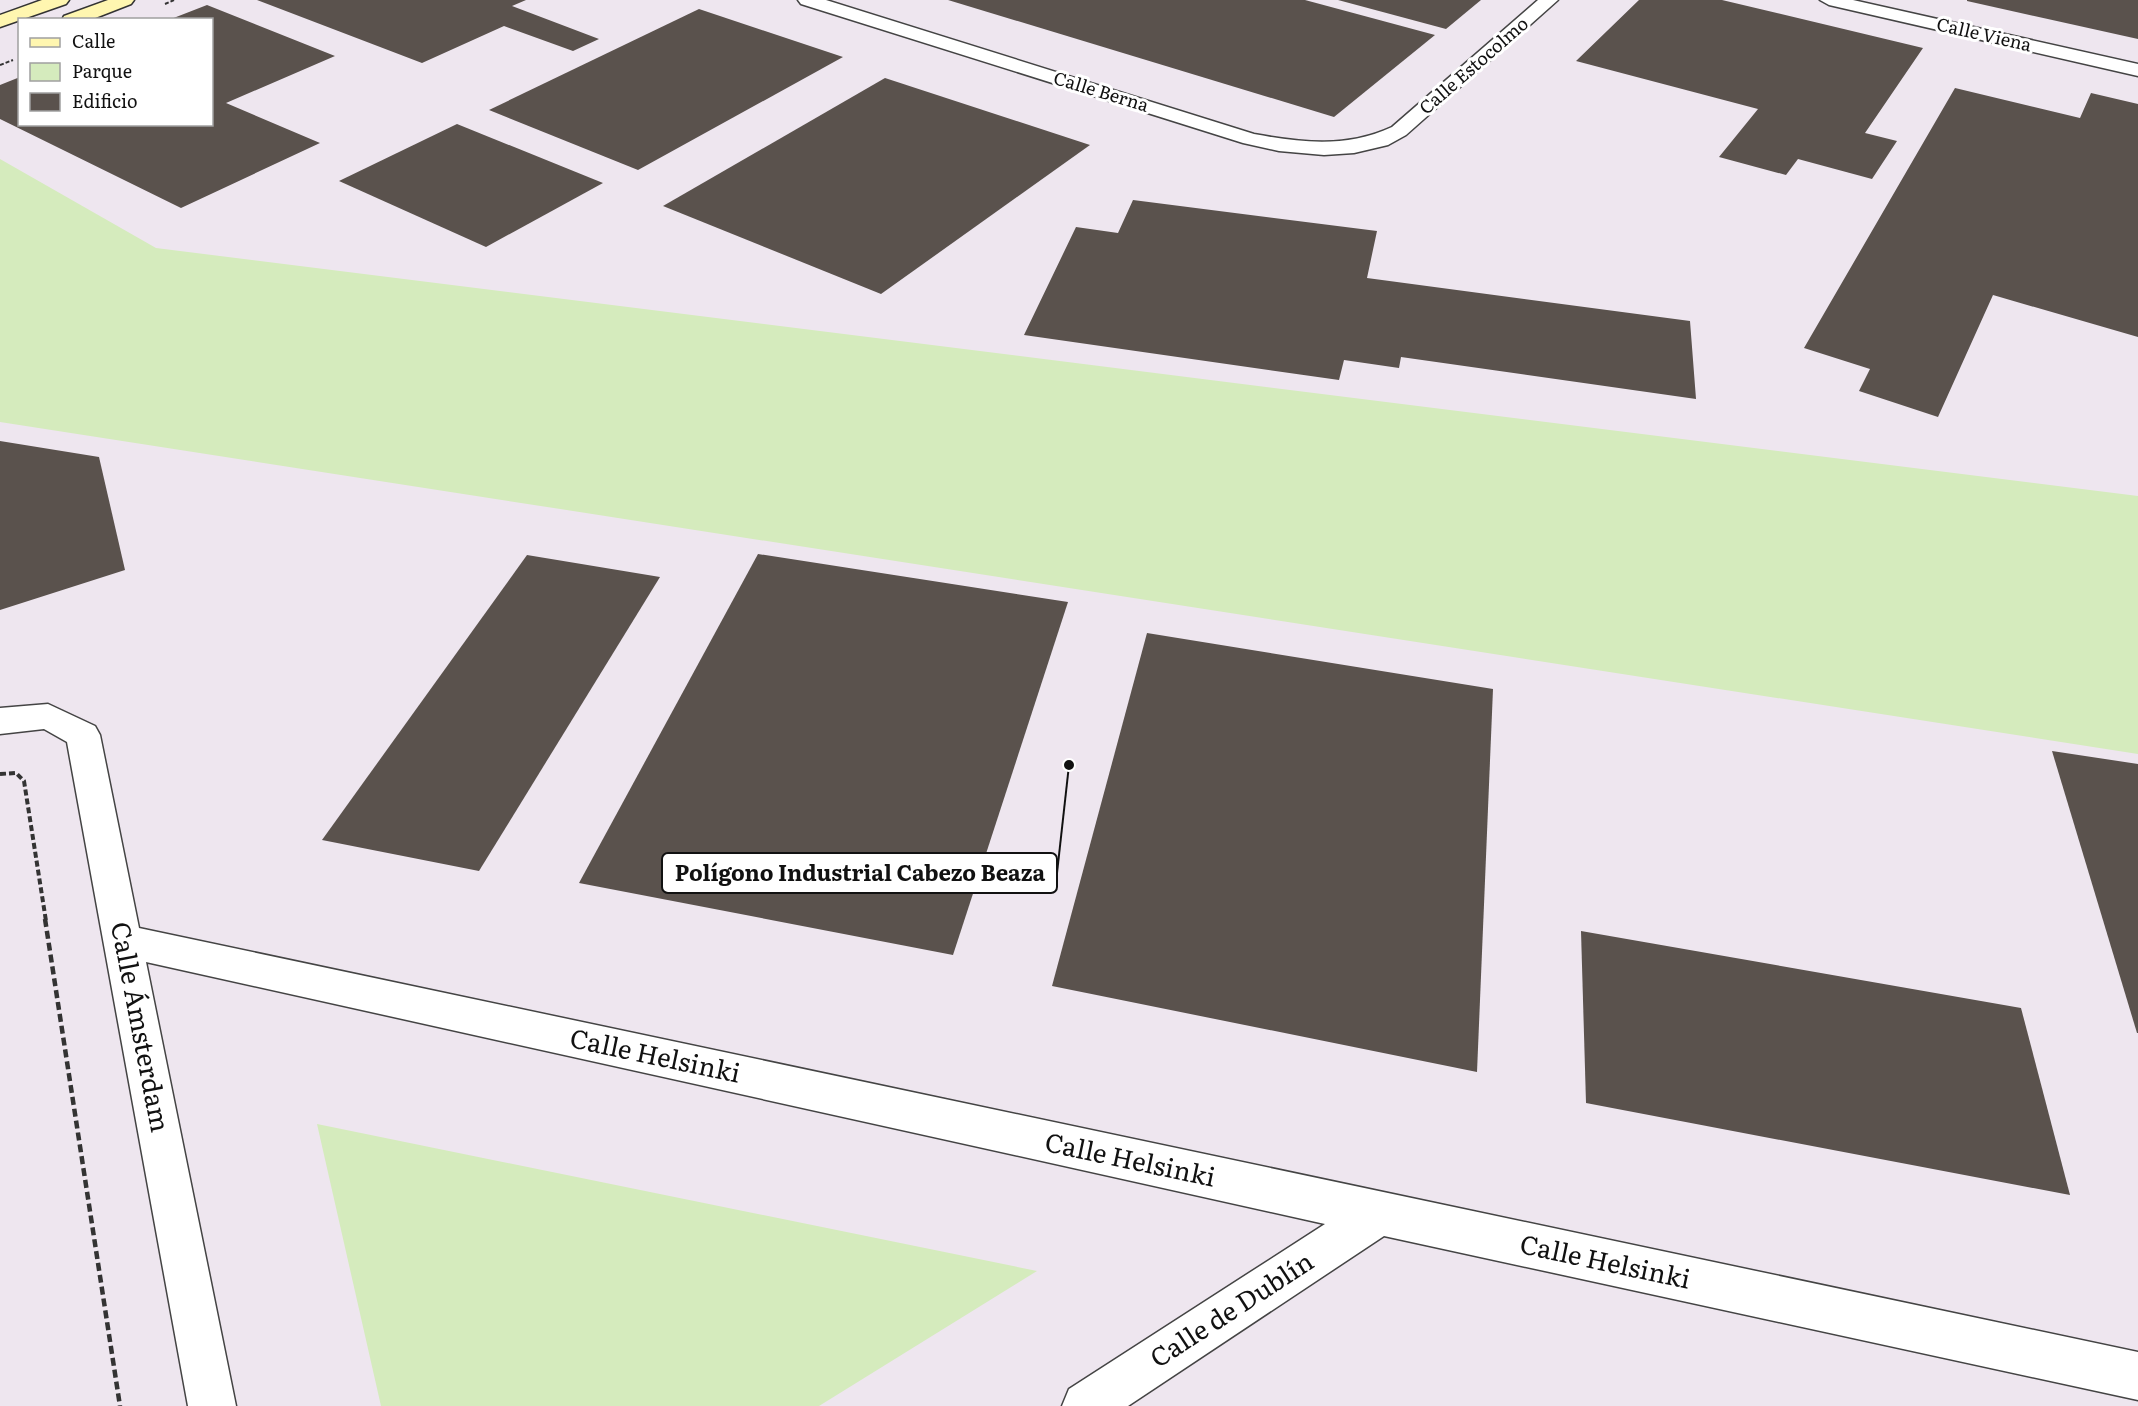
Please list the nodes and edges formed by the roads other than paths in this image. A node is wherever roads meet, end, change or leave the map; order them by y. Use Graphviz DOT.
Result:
graph roads {
  1 [pos="60,0"];
  2 [pos="125,0"];
  3 [pos="807,0"];
  4 [pos="1549,0"];
  5 [pos="1829,0"];
  6 [pos="76,18"];
  7 [pos="0,21"];
  8 [pos="2138,70"];
  9 [pos="1399,131"];
  10 [pos="0,721"];
  11 [pos="123,941"];
  12 [pos="1379,1214"];
  13 [pos="2138,1376"];
  14 [pos="212,1406"];
  15 [pos="1086,1406"];
  1 -- 7 [label="main road"];
  2 -- 6 [label="main road"];
  3 -- 9 [label="street, Calle Berna"];
  4 -- 9 [label="street, Calle Estocolmo"];
  5 -- 8 [label="street, Calle Viena"];
  10 -- 11 [label="street, Calle Ámsterdam"];
  11 -- 12 [label="street, Calle Helsinki"];
  11 -- 14 [label="street, Calle Ámsterdam"];
  12 -- 13 [label="street, Calle Helsinki"];
  12 -- 15 [label="street, Calle de Dublín"];
}
